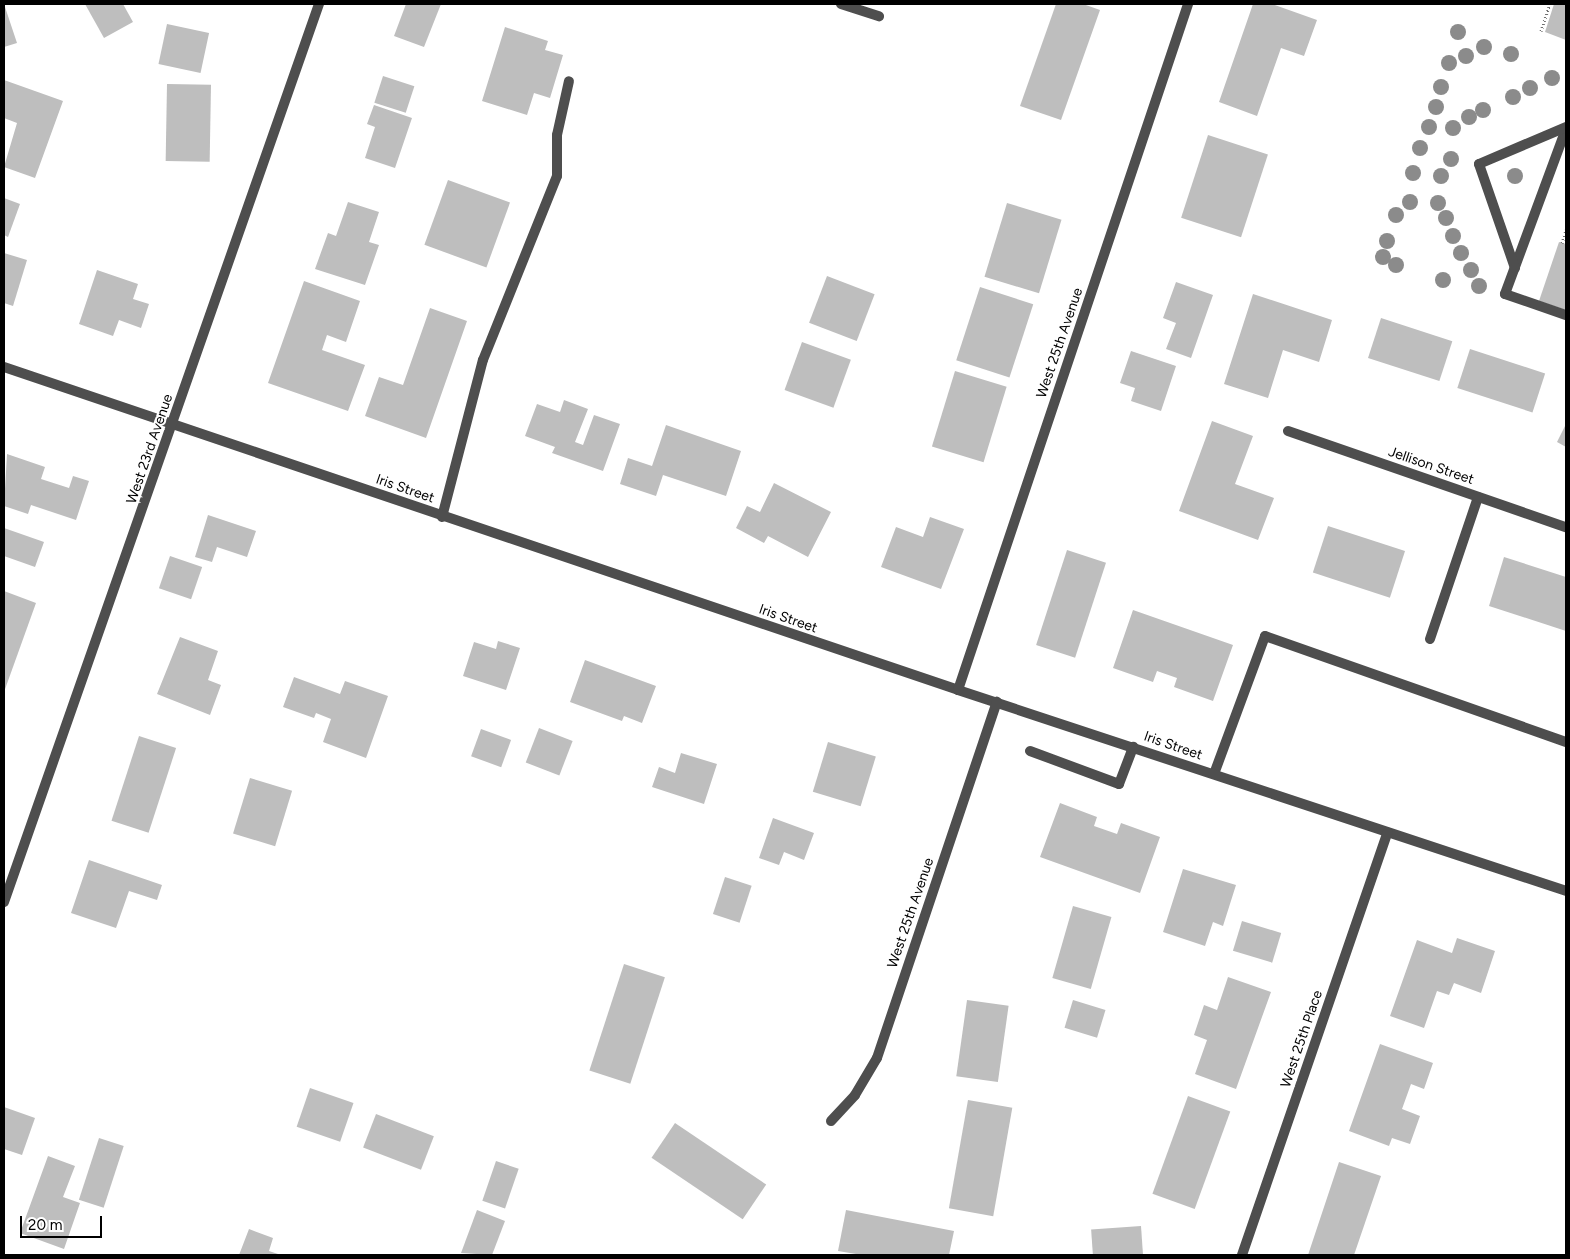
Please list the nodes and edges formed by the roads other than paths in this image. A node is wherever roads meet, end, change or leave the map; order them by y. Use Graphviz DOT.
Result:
graph roads {
  1 [pos="319,4"];
  2 [pos="841,4"];
  3 [pos="1188,4"];
  4 [pos="879,16"];
  5 [pos="569,81"];
  6 [pos="1566,128"];
  7 [pos="1515,268"];
  8 [pos="1566,316"];
  9 [pos="4,367"];
  10 [pos="173,426"];
  11 [pos="1288,432"];
  12 [pos="1478,497"];
  13 [pos="442,516"];
  14 [pos="1566,527"];
  15 [pos="1430,639"];
  16 [pos="958,690"];
  17 [pos="997,702"];
  18 [pos="1566,742"];
  19 [pos="1133,747"];
  20 [pos="1030,751"];
  21 [pos="1214,774"];
  22 [pos="1388,832"];
  23 [pos="1566,891"];
  24 [pos="4,902"];
  25 [pos="831,1121"];
  26 [pos="1242,1255"];
  1 -- 10 [label="street, West 23rd Avenue"];
  2 -- 4 [label="street"];
  3 -- 16 [label="street, West 25th Avenue"];
  5 -- 13 [label="street"];
  6 -- 7 [label="street"];
  6 -- 7 [label="street"];
  7 -- 8 [label="street"];
  9 -- 10 [label="street, Iris Street"];
  10 -- 13 [label="street, Iris Street"];
  10 -- 24 [label="street, West 23rd Avenue"];
  11 -- 12 [label="street, Jellison Street"];
  12 -- 14 [label="street, Jellison Street"];
  12 -- 15 [label="street"];
  13 -- 16 [label="street, Iris Street"];
  16 -- 17 [label="street, Iris Street"];
  17 -- 19 [label="street, Iris Street"];
  17 -- 25 [label="street, West 25th Avenue"];
  18 -- 21 [label="street"];
  19 -- 20 [label="street"];
  19 -- 21 [label="street, Iris Street"];
  21 -- 22 [label="street, Iris Street"];
  22 -- 23 [label="street, Iris Street"];
  22 -- 26 [label="street, West 25th Place"];
}
